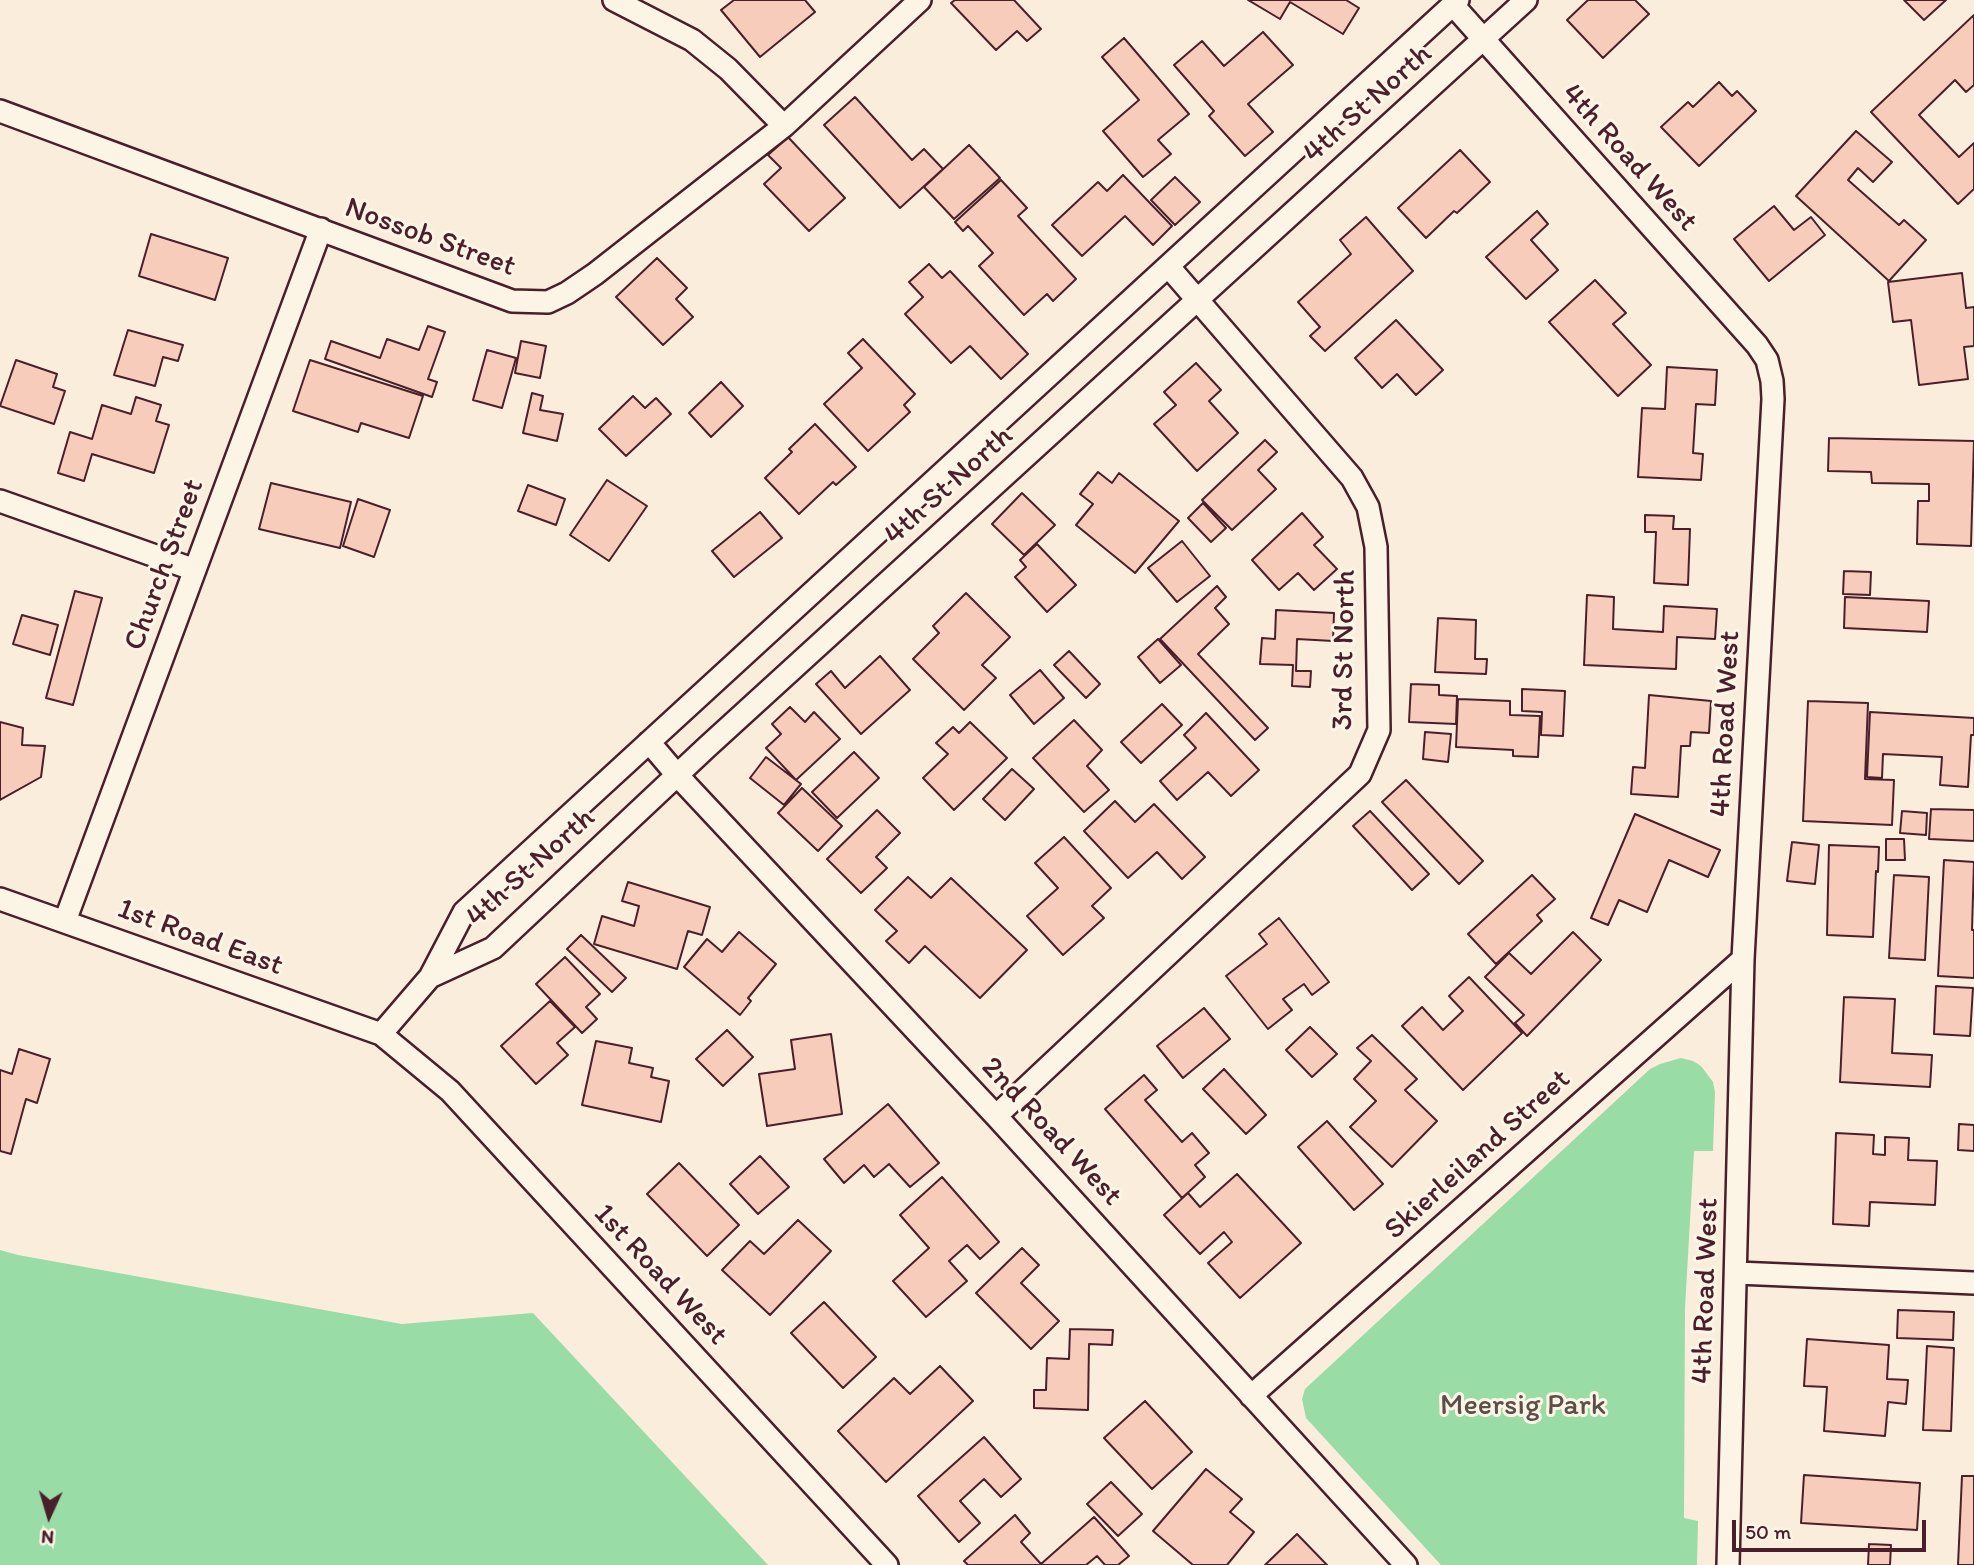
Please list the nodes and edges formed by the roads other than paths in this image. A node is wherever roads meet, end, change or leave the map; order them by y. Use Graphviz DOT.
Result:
graph roads {
  1 [pos="614,0"];
  2 [pos="919,0"];
  3 [pos="1526,0"];
  4 [pos="1456,2"];
  5 [pos="1483,39"];
  6 [pos="0,111"];
  7 [pos="784,126"];
  8 [pos="321,229"];
  9 [pos="1168,266"];
  10 [pos="1196,301"];
  11 [pos="0,501"];
  12 [pos="195,570"];
  13 [pos="649,742"];
  14 [pos="677,775"];
  15 [pos="0,899"];
  16 [pos="65,921"];
  17 [pos="1743,959"];
  18 [pos="430,977"];
  19 [pos="381,1034"];
  20 [pos="996,1116"];
  21 [pos="1737,1273"];
  22 [pos="1974,1283"];
  23 [pos="1251,1396"];
  24 [pos="887,1565"];
  25 [pos="1406,1565"];
  26 [pos="1728,1565"];
  1 -- 7 [label="street"];
  2 -- 7 [label="street, Nossob Street"];
  3 -- 5 [label="street, 4th St North"];
  4 -- 5 [label="street, 4th Road West"];
  4 -- 9 [label="street, 4th St North"];
  5 -- 10 [label="street, 4th St North"];
  5 -- 17 [label="street, 4th Road West"];
  6 -- 8 [label="street, Nossob Street"];
  7 -- 8 [label="street, Nossob Street"];
  8 -- 12 [label="street, Church Street"];
  9 -- 10 [label="street, 3rd St North"];
  9 -- 13 [label="street, 4th St North"];
  10 -- 14 [label="street, 4th St North"];
  10 -- 20 [label="street, 3rd St North"];
  11 -- 12 [label="street"];
  12 -- 16 [label="street, Church Street"];
  13 -- 14 [label="street, 2nd Road West"];
  13 -- 18 [label="street, 4th St North"];
  14 -- 18 [label="street, 4th St North"];
  14 -- 20 [label="street, 2nd Road West"];
  15 -- 16 [label="street, 1st Road East"];
  16 -- 19 [label="street, 1st Road East"];
  17 -- 21 [label="street, 4th Road West"];
  17 -- 23 [label="street, Skierleiland Street"];
  18 -- 19 [label="street"];
  19 -- 24 [label="street, 1st Road West"];
  20 -- 23 [label="street, 2nd Road West"];
  21 -- 22 [label="street"];
  21 -- 26 [label="street, 4th Road West"];
  23 -- 25 [label="street, 2nd Road West"];
}
